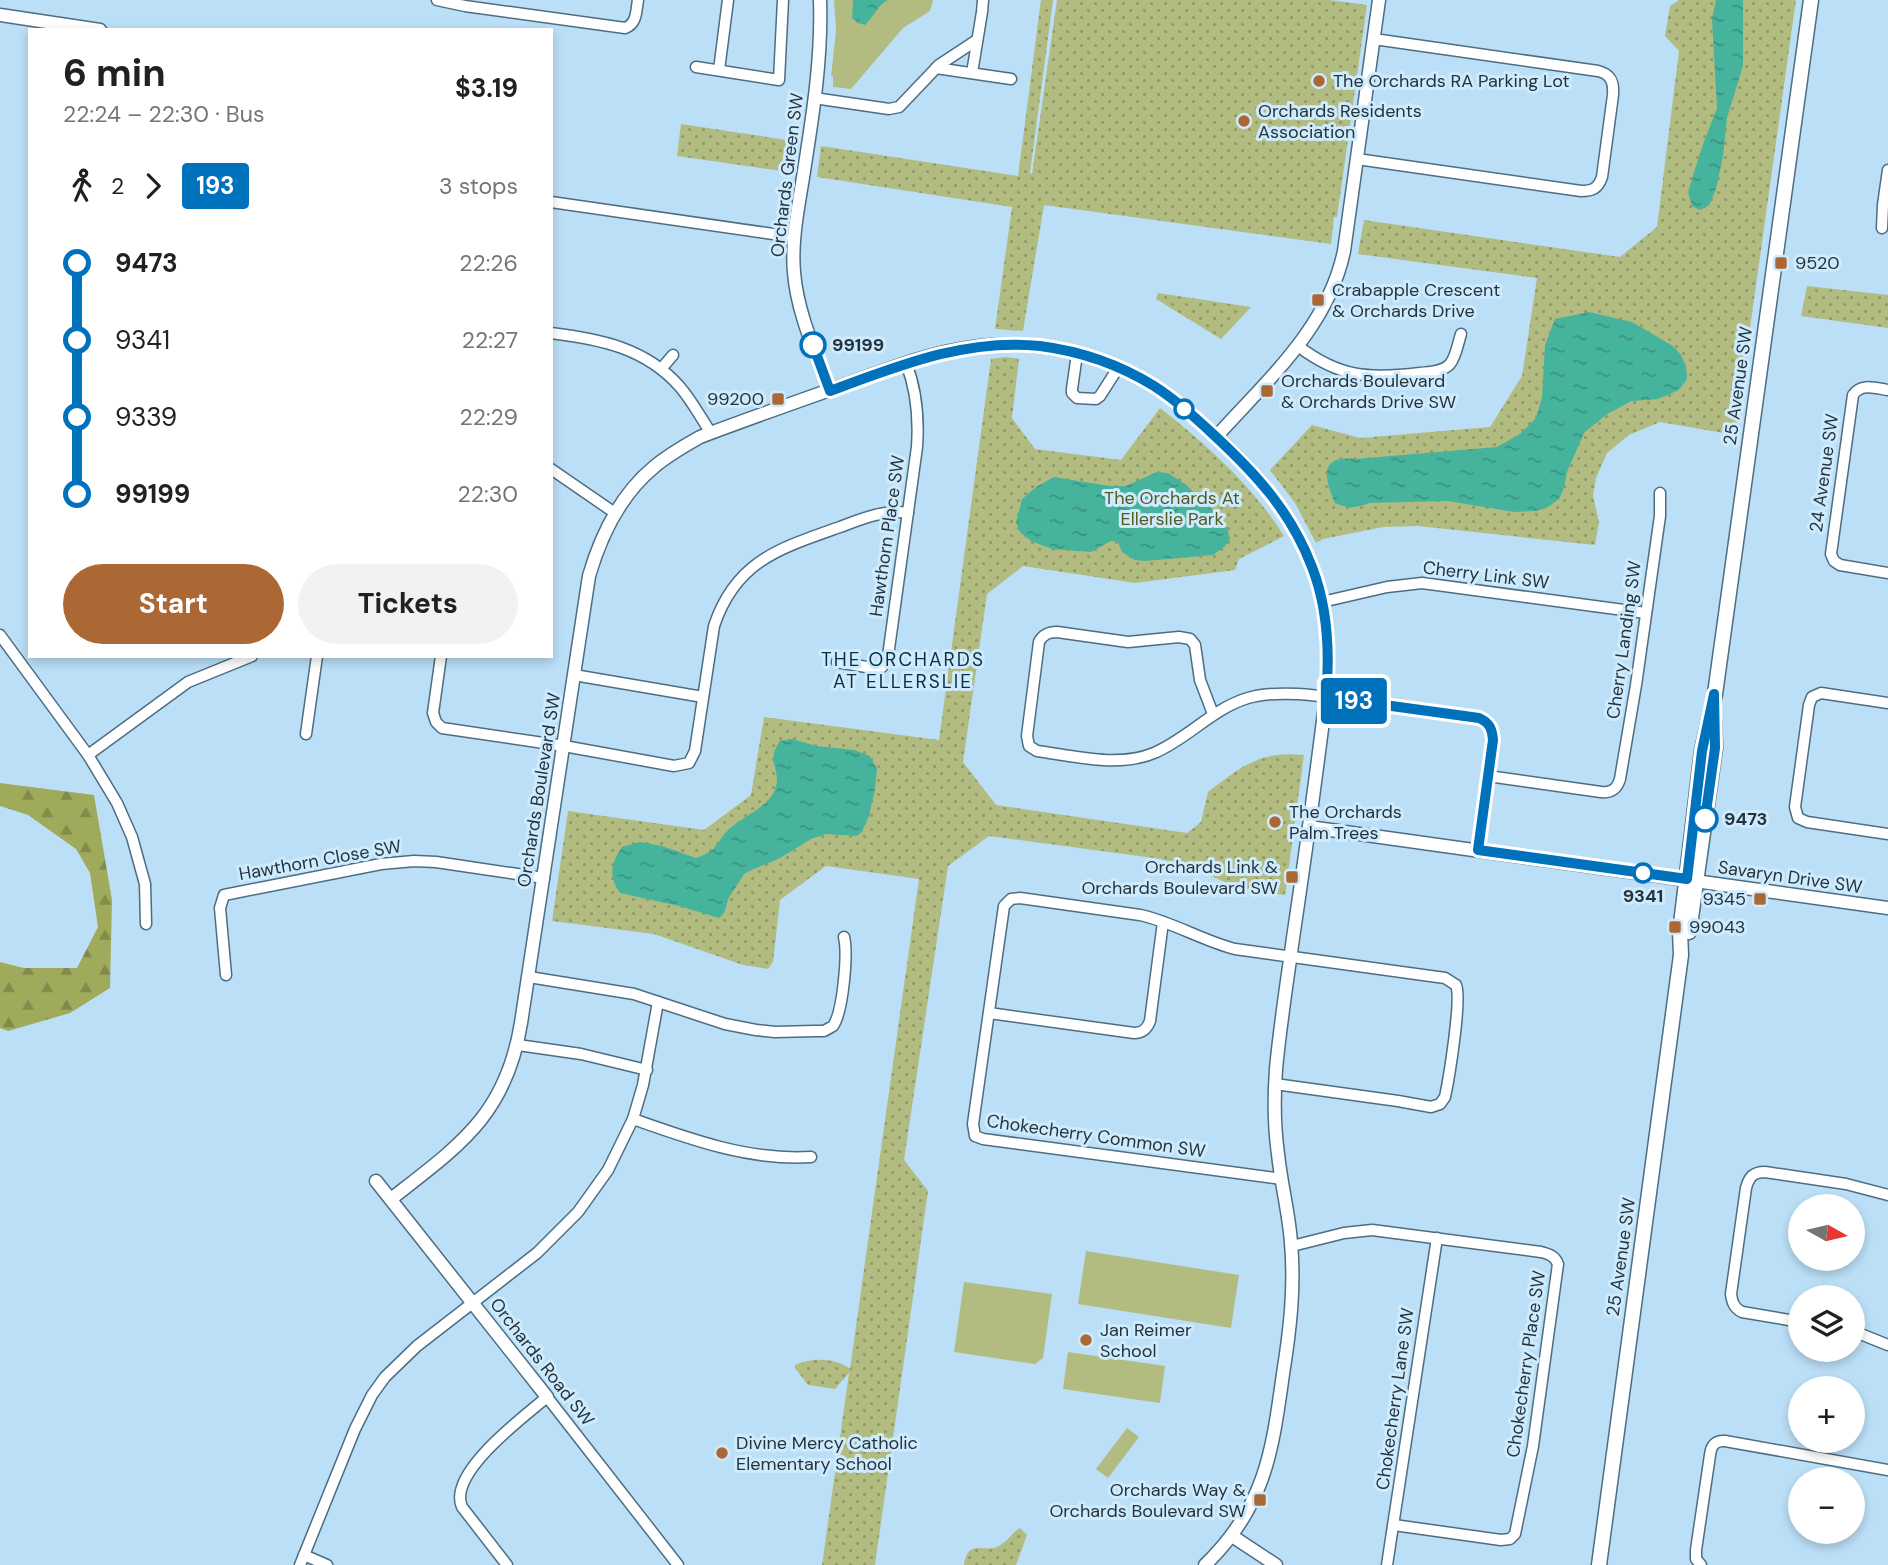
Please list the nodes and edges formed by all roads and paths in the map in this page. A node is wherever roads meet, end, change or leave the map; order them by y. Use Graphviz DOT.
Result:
graph roads {
  1 [pos="438,0"];
  2 [pos="514,0"];
  3 [pos="638,0"];
  4 [pos="728,0"];
  5 [pos="783,0"];
  6 [pos="820,0"];
  7 [pos="983,0"];
  8 [pos="1379,0"];
  9 [pos="1811,0"];
  10 [pos="1818,0"];
  11 [pos="512,13"];
  12 [pos="0,15"];
  13 [pos="87,28"];
  14 [pos="1374,39"];
  15 [pos="978,40"];
  16 [pos="696,67"];
  17 [pos="936,68"];
  18 [pos="719,70"];
  19 [pos="972,73"];
  20 [pos="1011,79"];
  21 [pos="1799,84"];
  22 [pos="814,98"];
  23 [pos="1357,159"];
  24 [pos="1888,170"];
  25 [pos="553,202"];
  26 [pos="1882,228"];
  27 [pos="794,237"];
  28 [pos="553,333"];
  29 [pos="1461,334"];
  30 [pos="1298,346"];
  31 [pos="1077,354"];
  32 [pos="673,355"];
  33 [pos="906,363"];
  34 [pos="1118,368"];
  35 [pos="661,369"];
  36 [pos="1888,390"];
  37 [pos="830,391"];
  38 [pos="711,433"];
  39 [pos="1216,437"];
  40 [pos="553,469"];
  41 [pos="1660,493"];
  42 [pos="615,513"];
  43 [pos="908,513"];
  44 [pos="1888,573"];
  45 [pos="1322,602"];
  46 [pos="1646,613"];
  47 [pos="0,635"];
  48 [pos="247,658"];
  49 [pos="317,658"];
  50 [pos="441,658"];
  51 [pos="837,662"];
  52 [pos="574,675"];
  53 [pos="703,697"];
  54 [pos="1326,697"];
  55 [pos="1888,703"];
  56 [pos="1213,714"];
  57 [pos="306,734"];
  58 [pos="564,746"];
  59 [pos="88,755"];
  60 [pos="1488,776"];
  61 [pos="1309,827"];
  62 [pos="1888,834"];
  63 [pos="1478,850"];
  64 [pos="544,878"];
  65 [pos="1692,880"];
  66 [pos="1888,908"];
  67 [pos="1163,922"];
  68 [pos="146,924"];
  69 [pos="844,937"];
  70 [pos="1291,957"];
  71 [pos="226,975"];
  72 [pos="528,977"];
  73 [pos="658,1002"];
  74 [pos="989,1013"];
  75 [pos="518,1045"];
  76 [pos="647,1070"];
  77 [pos="1276,1084"];
  78 [pos="633,1119"];
  79 [pos="811,1157"];
  80 [pos="1282,1179"];
  81 [pos="376,1181"];
  82 [pos="1888,1195"];
  83 [pos="391,1199"];
  84 [pos="1437,1238"];
  85 [pos="1292,1246"];
  86 [pos="473,1301"];
  87 [pos="1788,1320"];
  88 [pos="1865,1336"];
  89 [pos="1888,1345"];
  90 [pos="547,1397"];
  91 [pos="1888,1470"];
  92 [pos="1394,1525"];
  93 [pos="1232,1536"];
  94 [pos="302,1560"];
  95 [pos="1700,1564"];
  96 [pos="327,1565"];
  97 [pos="507,1565"];
  98 [pos="678,1565"];
  99 [pos="1205,1565"];
  100 [pos="1276,1565"];
  101 [pos="1387,1565"];
  102 [pos="1599,1565"];
  1 -- 11 [label="street"];
  2 -- 11 [label="street"];
  3 -- 11 [label="street"];
  4 -- 18 [label="street"];
  5 -- 18 [label="street"];
  6 -- 22 [label="street, Orchards Green SW"];
  7 -- 15 [label="street"];
  8 -- 14 [label="street"];
  9 -- 21 [label="main road, 25 Avenue SW"];
  10 -- 21 [label="main road, 25 Avenue SW"];
  12 -- 13 [label="street"];
  14 -- 23 [label="street"];
  14 -- 23 [label="street"];
  15 -- 17 [label="street"];
  15 -- 19 [label="street"];
  16 -- 18 [label="street"];
  17 -- 19 [label="street"];
  17 -- 22 [label="street"];
  19 -- 20 [label="street"];
  21 -- 65 [label="main road, 25 Avenue SW"];
  22 -- 27 [label="street, Orchards Green SW"];
  23 -- 30 [label="street"];
  24 -- 26 [label="street"];
  25 -- 27 [label="street"];
  27 -- 37 [label="street, Orchards Green SW"];
  28 -- 35 [label="street"];
  29 -- 30 [label="street"];
  30 -- 39 [label="street"];
  31 -- 33 [label="street, Orchards Boulevard SW"];
  31 -- 34 [label="street, Orchards Boulevard SW"];
  31 -- 34 [label="street"];
  32 -- 35 [label="street"];
  33 -- 37 [label="street, Orchards Boulevard SW"];
  33 -- 43 [label="street, Hawthorn Place SW"];
  34 -- 39 [label="street, Orchards Boulevard SW"];
  35 -- 38 [label="street"];
  36 -- 44 [label="street, 24 Avenue SW"];
  37 -- 38 [label="street, Orchards Boulevard SW"];
  38 -- 42 [label="street, Orchards Boulevard SW"];
  39 -- 45 [label="street, Orchards Boulevard SW"];
  40 -- 42 [label="street"];
  41 -- 46 [label="street, Cherry Landing SW"];
  42 -- 52 [label="street, Orchards Boulevard SW"];
  43 -- 51 [label="street, Hawthorn Place SW"];
  43 -- 53 [label="street"];
  45 -- 46 [label="street, Cherry Link SW"];
  45 -- 54 [label="street, Orchards Boulevard SW"];
  46 -- 60 [label="street, Cherry Landing SW"];
  47 -- 59 [label="street"];
  48 -- 59 [label="street"];
  49 -- 57 [label="street"];
  50 -- 58 [label="street"];
  52 -- 53 [label="street"];
  52 -- 58 [label="street, Orchards Boulevard SW"];
  53 -- 58 [label="street"];
  54 -- 56 [label="street"];
  54 -- 60 [label="street"];
  54 -- 61 [label="street, Orchards Boulevard SW"];
  55 -- 62 [label="street"];
  56 -- 56 [label="street"];
  58 -- 64 [label="street, Orchards Boulevard SW"];
  59 -- 68 [label="street"];
  60 -- 63 [label="street"];
  61 -- 63 [label="street, Savaryn Drive SW"];
  61 -- 70 [label="street, Orchards Boulevard SW"];
  63 -- 65 [label="street, Savaryn Drive SW"];
  64 -- 71 [label="street, Hawthorn Close SW"];
  64 -- 72 [label="street, Orchards Boulevard SW"];
  65 -- 66 [label="street, Savaryn Drive SW"];
  65 -- 102 [label="main road, 25 Avenue SW"];
  67 -- 70 [label="street, Chokecherry Common SW"];
  67 -- 74 [label="street"];
  67 -- 74 [label="street, Chokecherry Common SW"];
  69 -- 73 [label="street"];
  70 -- 77 [label="street, Orchards Boulevard SW"];
  70 -- 77 [label="street, Chokecherry Common SW"];
  72 -- 73 [label="street"];
  72 -- 75 [label="street, Orchards Boulevard SW"];
  73 -- 76 [label="street"];
  74 -- 80 [label="street, Chokecherry Common SW"];
  75 -- 76 [label="street"];
  75 -- 83 [label="street, Orchards Boulevard SW"];
  76 -- 78 [label="street"];
  77 -- 80 [label="street, Orchards Boulevard SW"];
  78 -- 79 [label="street"];
  78 -- 86 [label="street"];
  80 -- 85 [label="street, Orchards Boulevard SW"];
  81 -- 83 [label="street, Orchards Road SW"];
  82 -- 87 [label="street"];
  83 -- 86 [label="street, Orchards Road SW"];
  84 -- 85 [label="street, Chokecherry Place SW"];
  84 -- 92 [label="street, Chokecherry Lane SW"];
  84 -- 92 [label="street, Chokecherry Place SW"];
  85 -- 93 [label="street, Orchards Boulevard SW"];
  86 -- 90 [label="street, Orchards Road SW"];
  86 -- 94 [label="street"];
  88 -- 89 [label="street"];
  90 -- 97 [label="street"];
  90 -- 98 [label="street, Orchards Road SW"];
  91 -- 95 [label="street"];
  92 -- 101 [label="street, Chokecherry Lane SW"];
  93 -- 99 [label="street, Orchards Boulevard SW"];
  93 -- 100 [label="street"];
  94 -- 96 [label="street"];
}
